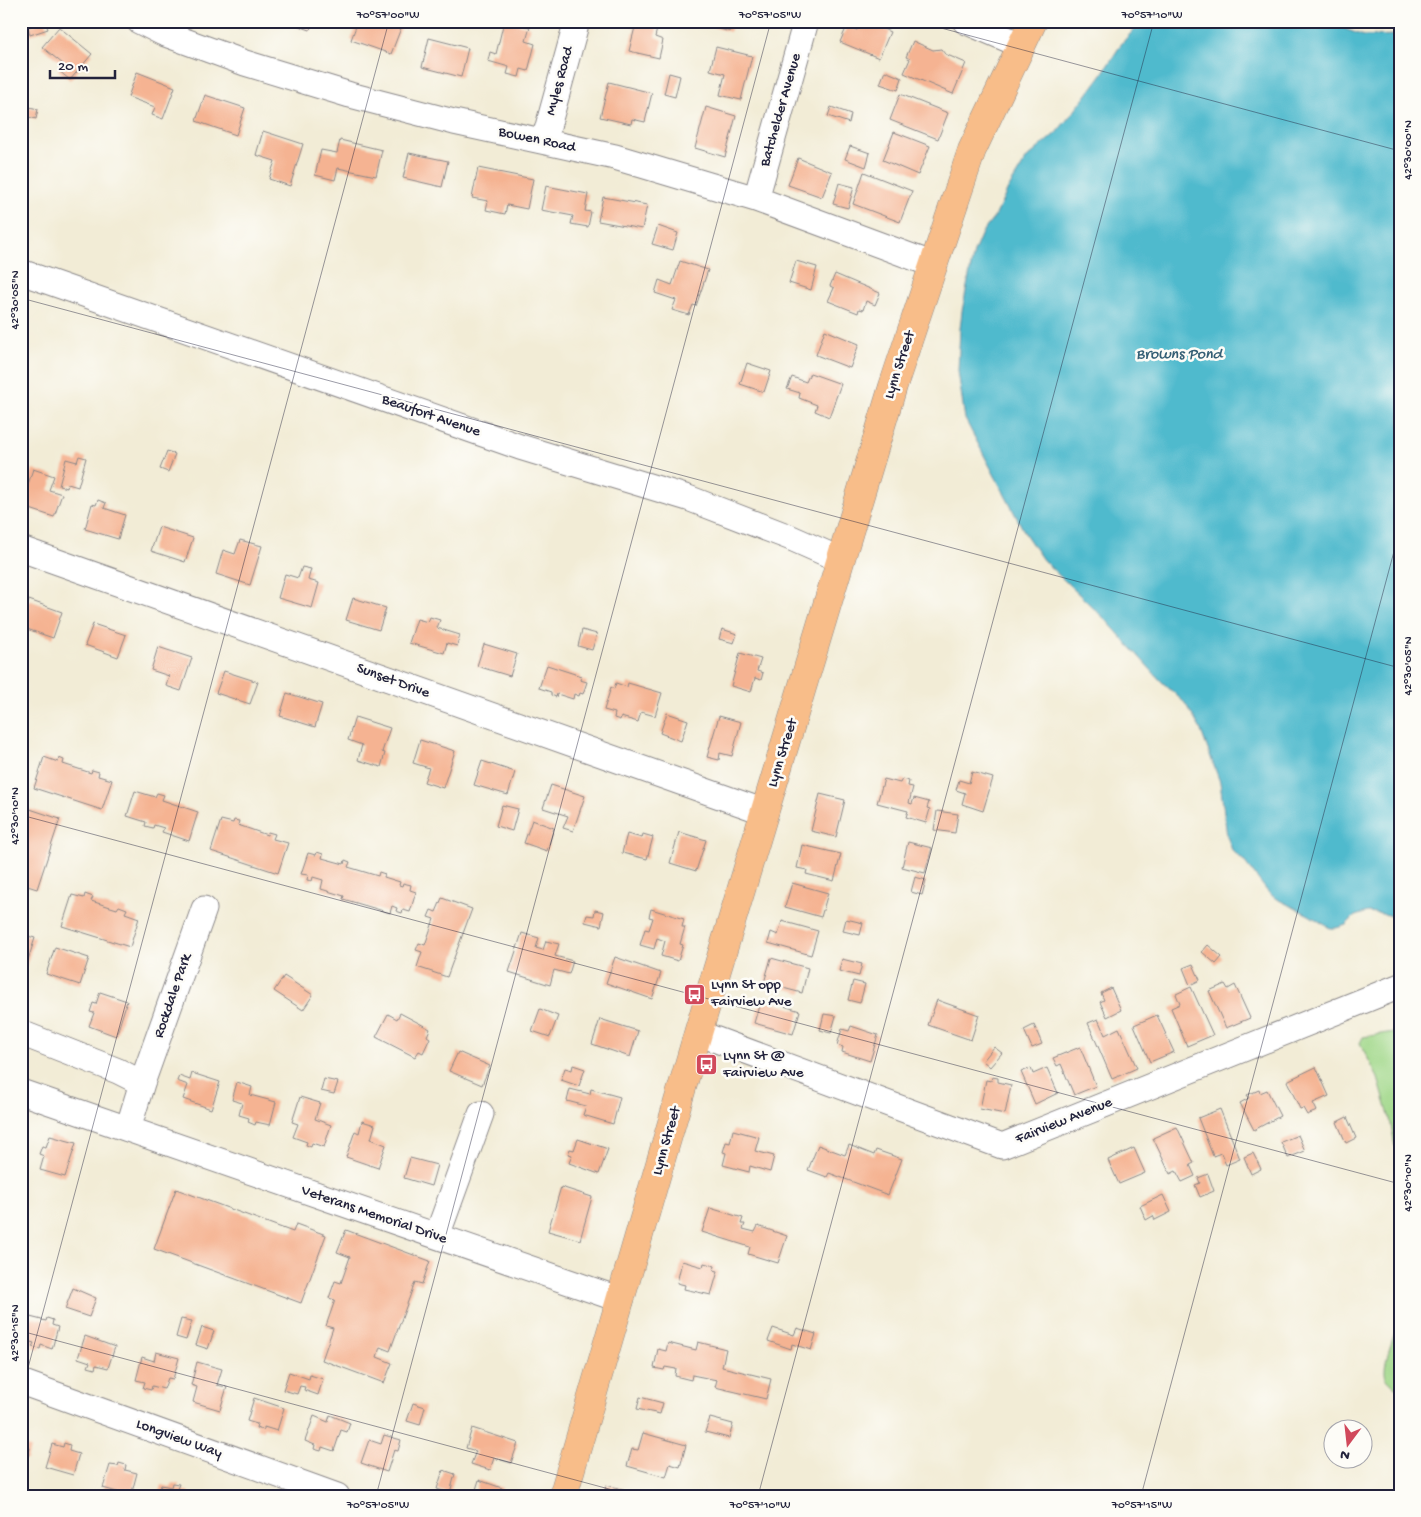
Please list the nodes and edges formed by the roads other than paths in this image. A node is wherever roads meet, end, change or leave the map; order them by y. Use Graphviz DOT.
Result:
graph roads {
  1 [pos="139,21"];
  2 [pos="577,21"];
  3 [pos="806,21"];
  4 [pos="965,21"];
  5 [pos="1027,33"];
  6 [pos="544,141"];
  7 [pos="756,199"];
  8 [pos="934,265"];
  9 [pos="21,272"];
  10 [pos="21,549"];
  11 [pos="841,560"];
  12 [pos="765,812"];
  13 [pos="204,909"];
  14 [pos="1400,986"];
  15 [pos="21,1033"];
  16 [pos="698,1033"];
  17 [pos="142,1084"];
  18 [pos="21,1092"];
  19 [pos="481,1114"];
  20 [pos="128,1129"];
  21 [pos="437,1236"];
  22 [pos="621,1300"];
  23 [pos="21,1382"];
  24 [pos="337,1496"];
  25 [pos="563,1496"];
  1 -- 6 [label="street, Bowen Road"];
  2 -- 6 [label="street, Myles Road"];
  3 -- 7 [label="street, Batchelder Avenue"];
  4 -- 5 [label="street"];
  5 -- 8 [label="main road, Lynn Street"];
  6 -- 7 [label="street, Bowen Road"];
  7 -- 8 [label="street, Bowen Road"];
  8 -- 11 [label="main road, Lynn Street"];
  9 -- 11 [label="street, Beaufort Avenue"];
  10 -- 12 [label="street, Sunset Drive"];
  11 -- 12 [label="main road, Lynn Street"];
  12 -- 16 [label="main road, Lynn Street"];
  13 -- 17 [label="street, Rockdale Park"];
  14 -- 16 [label="street, Fairview Avenue"];
  15 -- 17 [label="street"];
  16 -- 22 [label="main road, Lynn Street"];
  17 -- 20 [label="street"];
  18 -- 20 [label="street, Veterans Memorial Drive"];
  19 -- 21 [label="street"];
  20 -- 21 [label="street, Veterans Memorial Drive"];
  21 -- 22 [label="street, Veterans Memorial Drive"];
  22 -- 25 [label="main road, Lynn Street"];
  23 -- 24 [label="street, Longview Way"];
}
